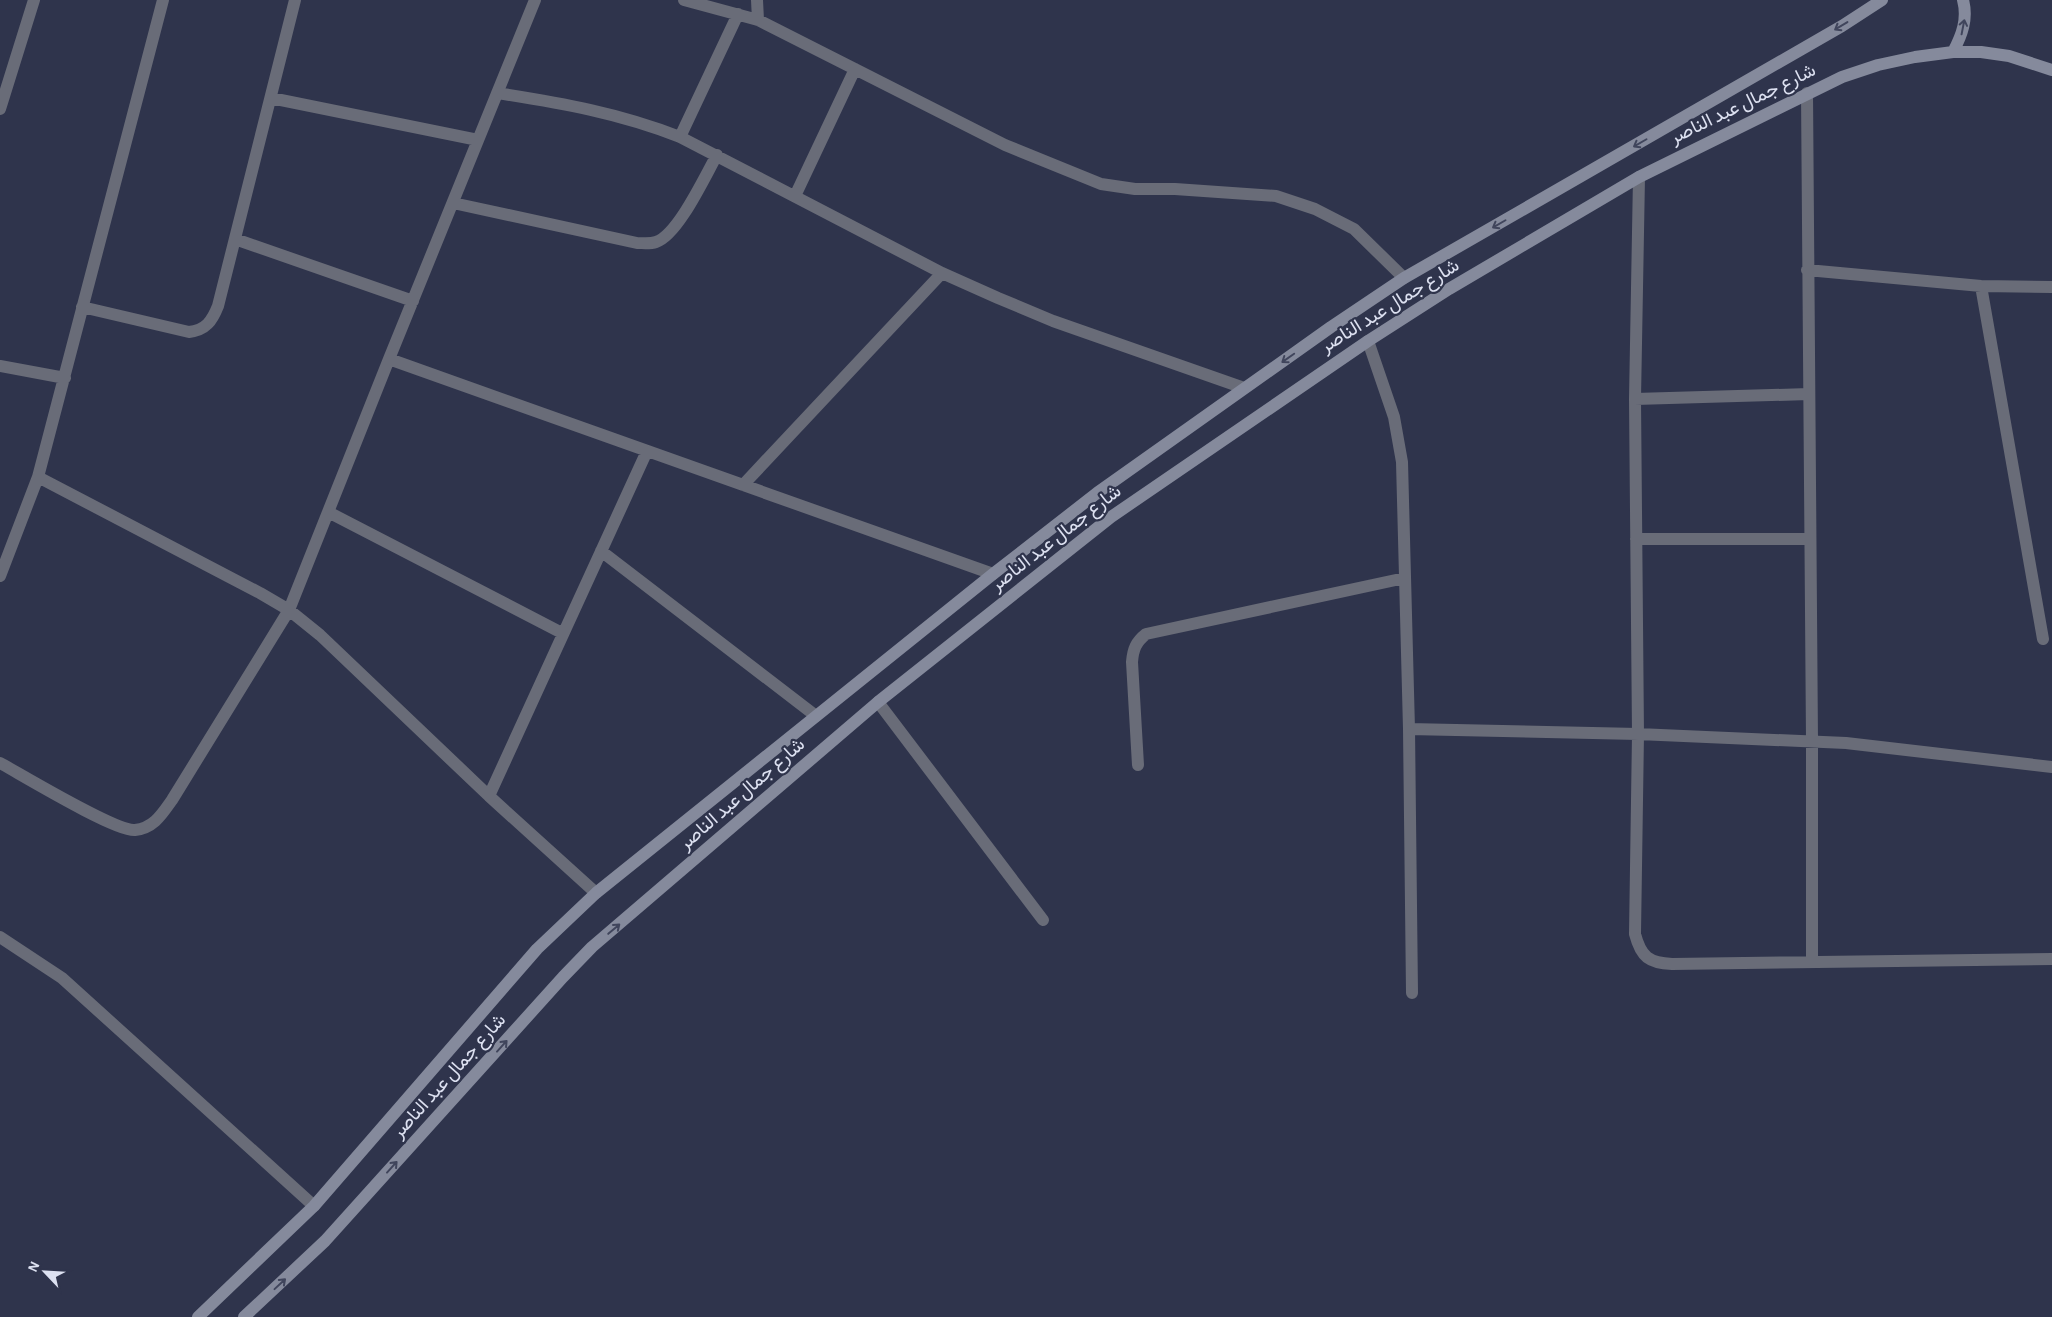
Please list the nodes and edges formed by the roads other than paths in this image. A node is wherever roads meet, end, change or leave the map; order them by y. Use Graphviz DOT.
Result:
graph roads {
  1 [pos="34,0"];
  2 [pos="163,0"];
  3 [pos="296,0"];
  4 [pos="535,0"];
  5 [pos="684,0"];
  6 [pos="757,0"];
  7 [pos="1882,0"];
  8 [pos="1963,0"];
  9 [pos="738,14"];
  10 [pos="758,20"];
  11 [pos="1953,52"];
  12 [pos="855,69"];
  13 [pos="2052,70"];
  14 [pos="497,93"];
  15 [pos="1807,93"];
  16 [pos="270,98"];
  17 [pos="0,109"];
  18 [pos="680,137"];
  19 [pos="478,140"];
  20 [pos="717,155"];
  21 [pos="1638,177"];
  22 [pos="795,196"];
  23 [pos="453,204"];
  24 [pos="235,239"];
  25 [pos="1807,270"];
  26 [pos="942,272"];
  27 [pos="1404,278"];
  28 [pos="1981,286"];
  29 [pos="2052,288"];
  30 [pos="412,302"];
  31 [pos="82,307"];
  32 [pos="1368,340"];
  33 [pos="389,359"];
  34 [pos="0,366"];
  35 [pos="65,378"];
  36 [pos="1244,388"];
  37 [pos="1809,394"];
  38 [pos="1635,399"];
  39 [pos="647,451"];
  40 [pos="38,477"];
  41 [pos="743,485"];
  42 [pos="328,512"];
  43 [pos="1636,539"];
  44 [pos="1810,539"];
  45 [pos="601,552"];
  46 [pos="993,574"];
  47 [pos="0,576"];
  48 [pos="1405,578"];
  49 [pos="289,610"];
  50 [pos="562,633"];
  51 [pos="2043,639"];
  52 [pos="878,702"];
  53 [pos="816,716"];
  54 [pos="1409,729"];
  55 [pos="1638,734"];
  56 [pos="1812,742"];
  57 [pos="0,763"];
  58 [pos="1138,765"];
  59 [pos="2052,767"];
  60 [pos="489,796"];
  61 [pos="596,892"];
  62 [pos="1043,920"];
  63 [pos="0,937"];
  64 [pos="2052,959"];
  65 [pos="1812,962"];
  66 [pos="1412,993"];
  67 [pos="314,1206"];
  68 [pos="198,1317"];
  69 [pos="244,1317"];
  1 -- 17 [label="street"];
  2 -- 31 [label="street"];
  3 -- 16 [label="street"];
  4 -- 14 [label="street"];
  5 -- 9 [label="street"];
  6 -- 10 [label="street"];
  7 -- 27 [label="street, شارع جمال عبد الناصر, one-way"];
  11 -- 8 [label="street, one-way"];
  9 -- 10 [label="street"];
  9 -- 18 [label="street"];
  10 -- 12 [label="street"];
  11 -- 13 [label="street, شارع جمال عبد الناصر"];
  11 -- 15 [label="street, شارع جمال عبد الناصر"];
  12 -- 22 [label="street"];
  12 -- 27 [label="street"];
  14 -- 18 [label="street"];
  14 -- 19 [label="street"];
  15 -- 21 [label="street, شارع جمال عبد الناصر"];
  15 -- 25 [label="street"];
  16 -- 19 [label="street"];
  16 -- 24 [label="street"];
  18 -- 20 [label="street"];
  19 -- 23 [label="street"];
  20 -- 22 [label="street"];
  20 -- 23 [label="street"];
  21 -- 32 [label="street, شارع جمال عبد الناصر"];
  21 -- 38 [label="street"];
  22 -- 26 [label="street"];
  23 -- 30 [label="street"];
  24 -- 30 [label="street"];
  24 -- 31 [label="street"];
  25 -- 28 [label="street"];
  25 -- 37 [label="street"];
  26 -- 36 [label="street"];
  26 -- 41 [label="street"];
  27 -- 36 [label="street, شارع جمال عبد الناصر, one-way"];
  28 -- 29 [label="street"];
  28 -- 51 [label="street"];
  30 -- 33 [label="street"];
  31 -- 35 [label="street"];
  32 -- 48 [label="street"];
  32 -- 52 [label="street, شارع جمال عبد الناصر"];
  33 -- 39 [label="street"];
  33 -- 42 [label="street"];
  34 -- 35 [label="street"];
  35 -- 40 [label="street"];
  36 -- 46 [label="street, شارع جمال عبد الناصر"];
  37 -- 38 [label="street"];
  37 -- 44 [label="street"];
  38 -- 43 [label="street"];
  39 -- 41 [label="street"];
  39 -- 45 [label="street"];
  40 -- 47 [label="street"];
  40 -- 49 [label="street"];
  41 -- 46 [label="street"];
  42 -- 49 [label="street"];
  42 -- 50 [label="street"];
  43 -- 44 [label="street"];
  43 -- 55 [label="street"];
  44 -- 56 [label="street"];
  45 -- 50 [label="street"];
  45 -- 53 [label="street"];
  46 -- 53 [label="street, شارع جمال عبد الناصر"];
  48 -- 54 [label="street"];
  48 -- 58 [label="street"];
  49 -- 57 [label="street"];
  49 -- 60 [label="street"];
  50 -- 60 [label="street"];
  52 -- 62 [label="street"];
  69 -- 52 [label="street, شارع جمال عبد الناصر, one-way"];
  53 -- 61 [label="street, شارع جمال عبد الناصر"];
  54 -- 55 [label="street"];
  54 -- 66 [label="street"];
  55 -- 56 [label="street"];
  55 -- 65 [label="street"];
  56 -- 59 [label="street"];
  56 -- 65 [label="street"];
  60 -- 61 [label="street"];
  61 -- 67 [label="street, شارع جمال عبد الناصر"];
  63 -- 67 [label="street"];
  64 -- 65 [label="street"];
  67 -- 68 [label="street, شارع جمال عبد الناصر"];
}
